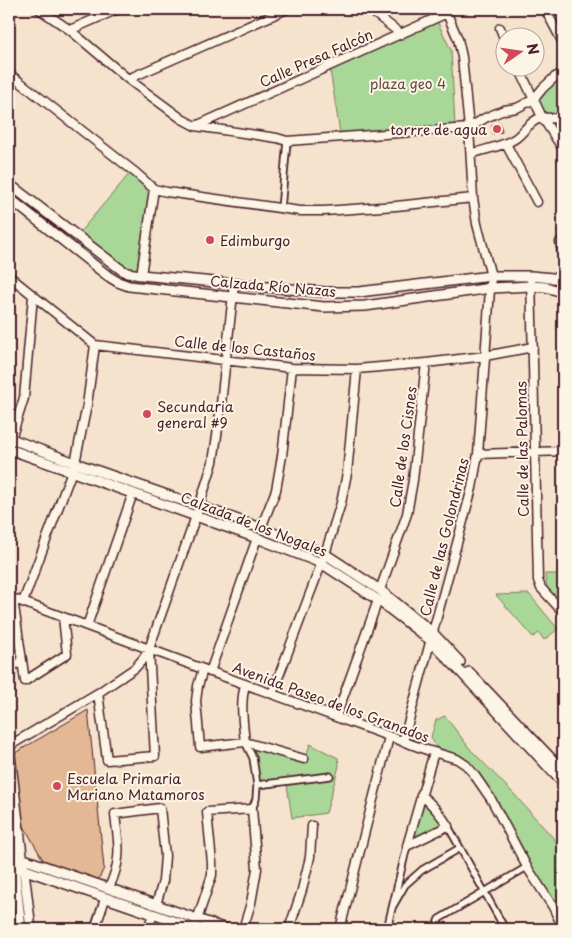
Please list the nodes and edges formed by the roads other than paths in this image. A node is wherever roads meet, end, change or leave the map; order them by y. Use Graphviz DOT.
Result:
graph roads {
  1 [pos="40,9"];
  2 [pos="118,9"];
  3 [pos="287,9"];
  4 [pos="370,9"];
  5 [pos="545,9"];
  6 [pos="446,11"];
  7 [pos="70,30"];
  8 [pos="401,34"];
  9 [pos="563,42"];
  10 [pos="563,73"];
  11 [pos="9,74"];
  12 [pos="524,78"];
  13 [pos="128,79"];
  14 [pos="534,100"];
  15 [pos="542,118"];
  16 [pos="563,119"];
  17 [pos="195,126"];
  18 [pos="470,128"];
  19 [pos="287,141"];
  20 [pos="506,144"];
  21 [pos="563,149"];
  22 [pos="471,154"];
  23 [pos="9,184"];
  24 [pos="154,189"];
  25 [pos="9,198"];
  26 [pos="474,198"];
  27 [pos="537,202"];
  28 [pos="281,209"];
  29 [pos="560,242"];
  30 [pos="563,258"];
  31 [pos="9,276"];
  32 [pos="141,276"];
  33 [pos="491,276"];
  34 [pos="563,279"];
  35 [pos="531,281"];
  36 [pos="234,285"];
  37 [pos="490,288"];
  38 [pos="563,292"];
  39 [pos="34,296"];
  40 [pos="233,297"];
  41 [pos="95,345"];
  42 [pos="533,347"];
  43 [pos="485,356"];
  44 [pos="226,360"];
  45 [pos="426,363"];
  46 [pos="292,368"];
  47 [pos="357,369"];
  48 [pos="10,439"];
  49 [pos="9,449"];
  50 [pos="534,452"];
  51 [pos="563,452"];
  52 [pos="478,454"];
  53 [pos="73,467"];
  54 [pos="133,493"];
  55 [pos="199,506"];
  56 [pos="196,516"];
  57 [pos="261,528"];
  58 [pos="257,538"];
  59 [pos="323,558"];
  60 [pos="380,590"];
  61 [pos="11,598"];
  62 [pos="378,600"];
  63 [pos="23,602"];
  64 [pos="563,612"];
  65 [pos="63,617"];
  66 [pos="87,626"];
  67 [pos="431,636"];
  68 [pos="149,649"];
  69 [pos="22,663"];
  70 [pos="9,666"];
  71 [pos="206,671"];
  72 [pos="245,685"];
  73 [pos="98,693"];
  74 [pos="272,694"];
  75 [pos="336,717"];
  76 [pos="523,734"];
  77 [pos="389,737"];
  78 [pos="245,742"];
  79 [pos="403,742"];
  80 [pos="9,746"];
  81 [pos="434,752"];
  82 [pos="304,759"];
  83 [pos="563,771"];
  84 [pos="330,776"];
  85 [pos="563,783"];
  86 [pos="257,785"];
  87 [pos="421,795"];
  88 [pos="252,809"];
  89 [pos="9,820"];
  90 [pos="312,826"];
  91 [pos="448,826"];
  92 [pos="407,846"];
  93 [pos="460,848"];
  94 [pos="12,855"];
  95 [pos="22,858"];
  96 [pos="14,866"];
  97 [pos="528,866"];
  98 [pos="24,869"];
  99 [pos="109,888"];
  100 [pos="484,892"];
  101 [pos="106,899"];
  102 [pos="156,905"];
  103 [pos="393,906"];
  104 [pos="153,914"];
  105 [pos="197,919"];
  106 [pos="563,928"];
  107 [pos="21,929"];
  108 [pos="31,929"];
  109 [pos="95,929"];
  110 [pos="148,929"];
  111 [pos="194,929"];
  112 [pos="226,929"];
  113 [pos="242,929"];
  114 [pos="289,929"];
  115 [pos="340,929"];
  116 [pos="387,929"];
  117 [pos="436,929"];
  118 [pos="505,929"];
  1 -- 7 [label="street"];
  2 -- 7 [label="street"];
  3 -- 13 [label="street"];
  4 -- 8 [label="street"];
  5 -- 9 [label="street"];
  6 -- 8 [label="street, Calle Presa Falcón"];
  6 -- 18 [label="street"];
  7 -- 13 [label="street"];
  8 -- 17 [label="street, Calle Presa Falcón"];
  10 -- 14 [label="street"];
  11 -- 24 [label="street"];
  12 -- 14 [label="street"];
  13 -- 17 [label="street"];
  14 -- 15 [label="street"];
  14 -- 18 [label="street"];
  15 -- 16 [label="street"];
  15 -- 20 [label="street"];
  15 -- 21 [label="street"];
  17 -- 19 [label="street"];
  18 -- 19 [label="street"];
  18 -- 22 [label="street"];
  19 -- 28 [label="street"];
  20 -- 22 [label="street"];
  20 -- 27 [label="street"];
  22 -- 26 [label="street"];
  23 -- 32 [label="street, Calzada Río Nazas"];
  24 -- 28 [label="street"];
  24 -- 32 [label="street"];
  25 -- 40 [label="street, Calzada Río Nazas"];
  26 -- 28 [label="street"];
  26 -- 33 [label="street"];
  29 -- 30 [label="street"];
  31 -- 39 [label="street"];
  32 -- 36 [label="street, Calzada Río Nazas"];
  33 -- 35 [label="street, Calzada Río Nazas"];
  33 -- 36 [label="street, Calzada Río Nazas"];
  33 -- 37 [label="street, Calle de las Golondrinas"];
  34 -- 35 [label="street, Calzada Río Nazas"];
  35 -- 37 [label="street, Calzada Río Nazas"];
  35 -- 38 [label="street, Calzada Río Nazas"];
  35 -- 42 [label="street, Calle de las Palomas"];
  36 -- 40 [label="street"];
  37 -- 40 [label="street, Calzada Río Nazas"];
  37 -- 43 [label="street, Calle de las Golondrinas"];
  39 -- 41 [label="street"];
  39 -- 48 [label="street"];
  40 -- 44 [label="street"];
  41 -- 44 [label="street, Calle de los Castaños"];
  41 -- 53 [label="street"];
  42 -- 43 [label="street, Calle de los Castaños"];
  42 -- 50 [label="street, Calle de las Palomas"];
  43 -- 45 [label="street, Calle de los Castaños"];
  43 -- 52 [label="street, Calle de las Golondrinas"];
  44 -- 46 [label="street, Calle de los Castaños"];
  44 -- 55 [label="street"];
  45 -- 47 [label="street, Calle de los Castaños"];
  45 -- 60 [label="street, Calle de los Cisnes"];
  46 -- 47 [label="street, Calle de los Castaños"];
  46 -- 57 [label="street"];
  47 -- 59 [label="street"];
  48 -- 53 [label="street, Calzada de los Nogales"];
  49 -- 53 [label="street, Calzada de los Nogales"];
  50 -- 51 [label="street"];
  50 -- 52 [label="street"];
  50 -- 64 [label="street, Calle de las Palomas"];
  52 -- 67 [label="street, Calle de las Golondrinas"];
  53 -- 54 [label="street, Calzada de los Nogales"];
  53 -- 55 [label="street, Calzada de los Nogales"];
  53 -- 63 [label="street"];
  54 -- 56 [label="street, Calzada de los Nogales"];
  54 -- 66 [label="street"];
  55 -- 56 [label="street"];
  55 -- 57 [label="street, Calzada de los Nogales"];
  56 -- 58 [label="street, Calzada de los Nogales"];
  56 -- 68 [label="street"];
  57 -- 59 [label="street, Calzada de los Nogales"];
  58 -- 59 [label="street, Calzada de los Nogales"];
  58 -- 71 [label="street"];
  59 -- 60 [label="street, Calzada de los Nogales"];
  59 -- 62 [label="street, Calzada de los Nogales"];
  59 -- 74 [label="street"];
  60 -- 67 [label="street, Calzada de los Nogales"];
  61 -- 63 [label="street, Avenida Paseo de los Granados"];
  61 -- 69 [label="street"];
  62 -- 67 [label="street, Calzada de los Nogales"];
  62 -- 75 [label="street"];
  63 -- 65 [label="street, Avenida Paseo de los Granados"];
  65 -- 66 [label="street, Avenida Paseo de los Granados"];
  65 -- 69 [label="street"];
  66 -- 68 [label="street, Avenida Paseo de los Granados"];
  67 -- 76 [label="street, Calzada de los Nogales"];
  67 -- 79 [label="street, Calle de las Golondrinas"];
  68 -- 71 [label="street, Avenida Paseo de los Granados"];
  68 -- 73 [label="street"];
  68 -- 73 [label="street"];
  69 -- 70 [label="street"];
  71 -- 72 [label="street, Avenida Paseo de los Granados"];
  71 -- 78 [label="street"];
  72 -- 74 [label="street, Avenida Paseo de los Granados"];
  72 -- 78 [label="street"];
  73 -- 80 [label="street"];
  74 -- 75 [label="street, Avenida Paseo de los Granados"];
  75 -- 77 [label="street, Avenida Paseo de los Granados"];
  76 -- 83 [label="street, Calzada de los Nogales"];
  76 -- 85 [label="street, Calzada de los Nogales"];
  77 -- 79 [label="street, Avenida Paseo de los Granados"];
  77 -- 115 [label="street"];
  78 -- 82 [label="street"];
  78 -- 86 [label="street"];
  79 -- 81 [label="street, Avenida Paseo de los Granados"];
  80 -- 95 [label="street"];
  81 -- 87 [label="street"];
  81 -- 97 [label="street, Avenida Paseo de los Granados"];
  84 -- 86 [label="street"];
  86 -- 88 [label="street"];
  87 -- 91 [label="street"];
  87 -- 92 [label="street"];
  88 -- 105 [label="street"];
  88 -- 113 [label="street"];
  89 -- 94 [label="street"];
  90 -- 114 [label="street"];
  91 -- 92 [label="street"];
  91 -- 93 [label="street"];
  92 -- 103 [label="street"];
  93 -- 100 [label="street"];
  93 -- 103 [label="street"];
  94 -- 95 [label="street"];
  94 -- 96 [label="street"];
  95 -- 98 [label="street"];
  95 -- 99 [label="street"];
  96 -- 98 [label="street"];
  96 -- 107 [label="street"];
  97 -- 100 [label="street"];
  97 -- 106 [label="street, Avenida Paseo de los Granados"];
  98 -- 101 [label="street"];
  98 -- 108 [label="street"];
  99 -- 102 [label="street"];
  99 -- 102 [label="street"];
  100 -- 117 [label="street"];
  100 -- 118 [label="street"];
  101 -- 104 [label="street"];
  101 -- 109 [label="street"];
  102 -- 105 [label="street"];
  103 -- 116 [label="street"];
  104 -- 110 [label="street"];
  104 -- 111 [label="street"];
  105 -- 111 [label="street"];
  105 -- 112 [label="street"];
}
